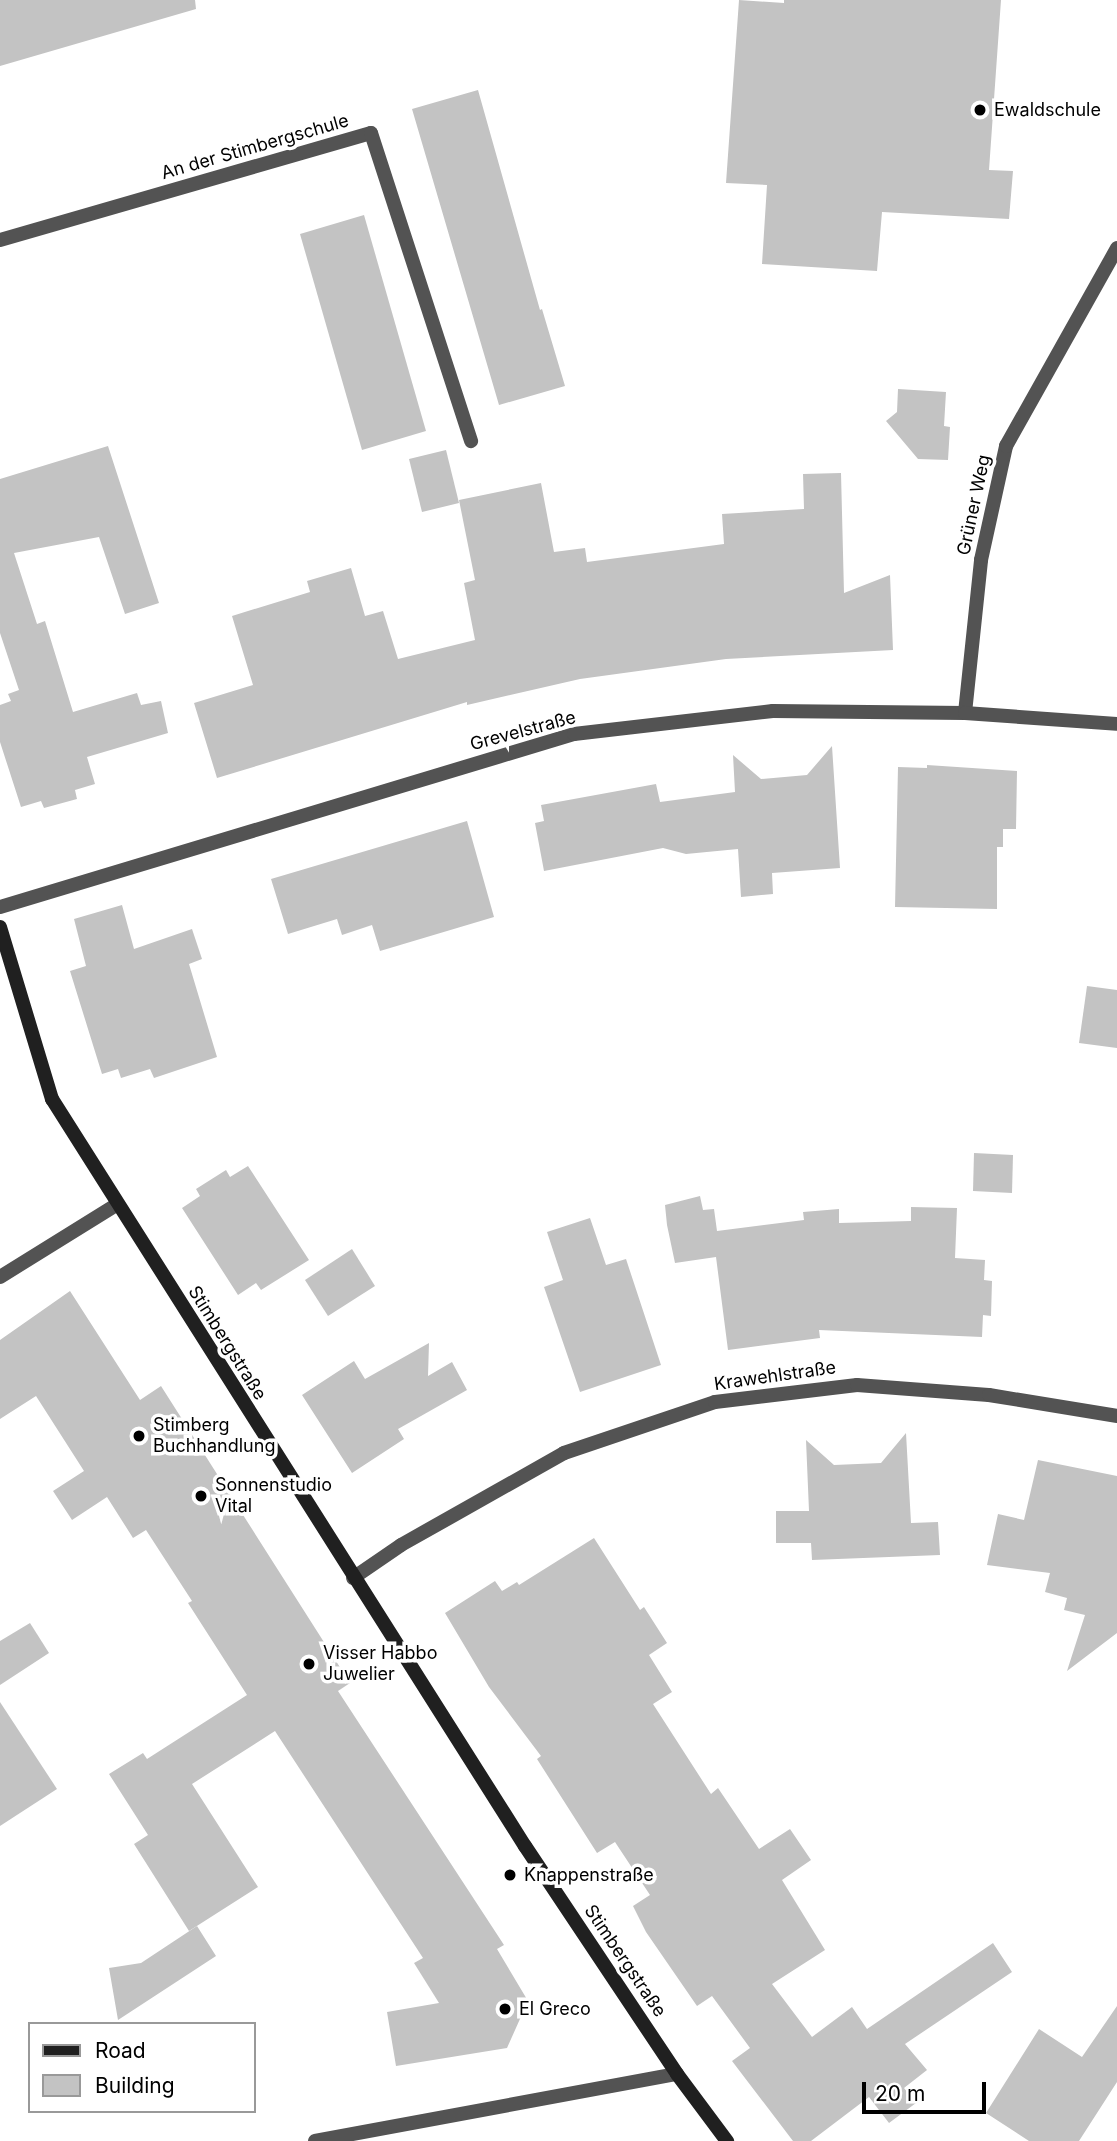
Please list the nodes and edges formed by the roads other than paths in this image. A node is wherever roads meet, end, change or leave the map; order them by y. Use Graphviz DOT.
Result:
graph roads {
  1 [pos="0,240"];
  2 [pos="1117,249"];
  3 [pos="471,441"];
  4 [pos="965,713"];
  5 [pos="1117,724"];
  6 [pos="0,907"];
  7 [pos="0,927"];
  8 [pos="117,1205"];
  9 [pos="0,1277"];
  10 [pos="1117,1416"];
  11 [pos="353,1578"];
  12 [pos="677,2074"];
  13 [pos="315,2141"];
  14 [pos="727,2141"];
  1 -- 3 [label="street, An der Stimbergschule"];
  2 -- 4 [label="street, Grüner Weg"];
  4 -- 5 [label="street, Grevelstraße"];
  4 -- 6 [label="street, Grevelstraße"];
  7 -- 8 [label="street, Stimbergstraße"];
  8 -- 9 [label="street"];
  8 -- 11 [label="street, Stimbergstraße"];
  10 -- 11 [label="street, Krawehlstraße"];
  11 -- 12 [label="street, Stimbergstraße"];
  12 -- 13 [label="street"];
  12 -- 14 [label="street, Stimbergstraße"];
}
